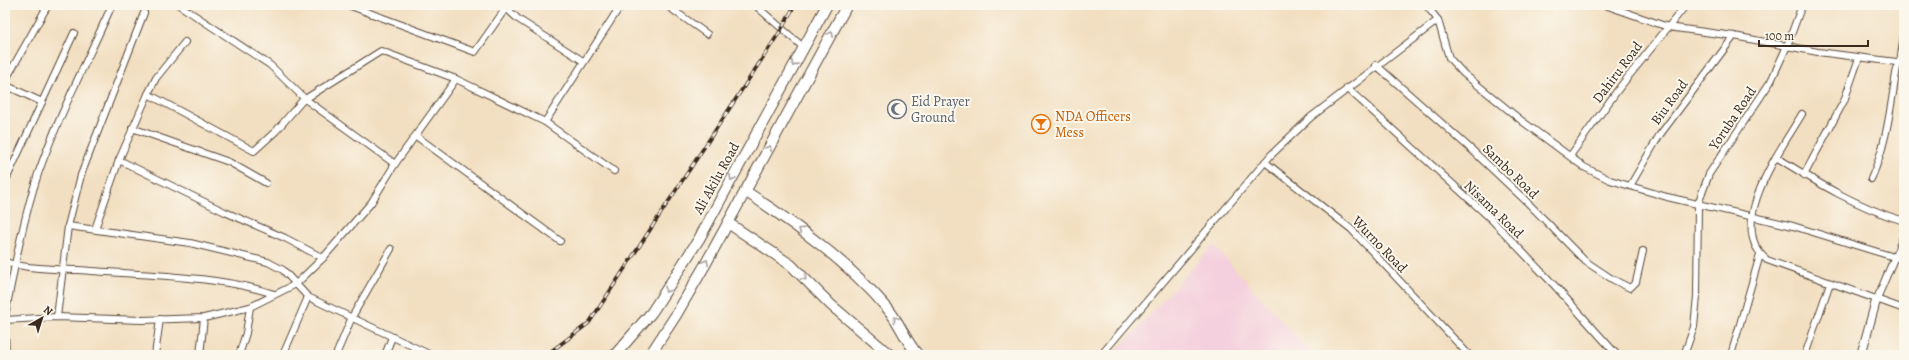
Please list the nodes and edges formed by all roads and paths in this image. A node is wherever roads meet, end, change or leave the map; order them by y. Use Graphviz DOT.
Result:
graph roads {
  1 [pos="48,5"];
  2 [pos="112,5"];
  3 [pos="180,5"];
  4 [pos="348,5"];
  5 [pos="621,5"];
  6 [pos="666,5"];
  7 [pos="754,5"];
  8 [pos="827,5"];
  9 [pos="847,5"];
  10 [pos="1426,5"];
  11 [pos="1606,5"];
  12 [pos="1686,5"];
  13 [pos="1802,5"];
  14 [pos="506,6"];
  15 [pos="144,14"];
  16 [pos="1438,20"];
  17 [pos="1668,27"];
  18 [pos="74,33"];
  19 [pos="708,34"];
  20 [pos="1734,36"];
  21 [pos="1904,36"];
  22 [pos="185,42"];
  23 [pos="1787,46"];
  24 [pos="803,48"];
  25 [pos="1859,58"];
  26 [pos="583,62"];
  27 [pos="1900,62"];
  28 [pos="1376,65"];
  29 [pos="456,79"];
  30 [pos="5,81"];
  31 [pos="5,85"];
  32 [pos="1347,88"];
  33 [pos="148,94"];
  34 [pos="305,99"];
  35 [pos="42,102"];
  36 [pos="1802,114"];
  37 [pos="545,122"];
  38 [pos="132,128"];
  39 [pos="416,136"];
  40 [pos="1570,156"];
  41 [pos="1776,158"];
  42 [pos="119,160"];
  43 [pos="1265,162"];
  44 [pos="395,164"];
  45 [pos="614,171"];
  46 [pos="1804,174"];
  47 [pos="1871,179"];
  48 [pos="5,182"];
  49 [pos="266,183"];
  50 [pos="1630,186"];
  51 [pos="745,192"];
  52 [pos="1698,204"];
  53 [pos="1751,217"];
  54 [pos="1904,221"];
  55 [pos="728,223"];
  56 [pos="68,226"];
  57 [pos="95,229"];
  58 [pos="1904,235"];
  59 [pos="560,241"];
  60 [pos="392,249"];
  61 [pos="1643,251"];
  62 [pos="1760,255"];
  63 [pos="1894,257"];
  64 [pos="323,258"];
  65 [pos="1904,260"];
  66 [pos="5,262"];
  67 [pos="14,265"];
  68 [pos="64,270"];
  69 [pos="1830,283"];
  70 [pos="296,284"];
  71 [pos="274,294"];
  72 [pos="308,297"];
  73 [pos="1876,301"];
  74 [pos="250,307"];
  75 [pos="1904,309"];
  76 [pos="5,316"];
  77 [pos="57,317"];
  78 [pos="352,317"];
  79 [pos="204,318"];
  80 [pos="160,319"];
  81 [pos="5,320"];
  82 [pos="5,332"];
  83 [pos="392,337"];
  84 [pos="917,354"];
  85 [pos="6,355"];
  86 [pos="155,355"];
  87 [pos="200,355"];
  88 [pos="240,355"];
  89 [pos="283,355"];
  90 [pos="336,355"];
  91 [pos="386,355"];
  92 [pos="431,355"];
  93 [pos="615,355"];
  94 [pos="650,355"];
  95 [pos="890,355"];
  96 [pos="1101,355"];
  97 [pos="1468,355"];
  98 [pos="1617,355"];
  99 [pos="1684,355"];
  100 [pos="1731,355"];
  101 [pos="1805,355"];
  102 [pos="1861,355"];
  1 -- 30 [label="street"];
  2 -- 67 [label="street"];
  3 -- 34 [label="street"];
  4 -- 14 [label="street"];
  5 -- 26 [label="street"];
  6 -- 19 [label="street"];
  7 -- 24 [label="street"];
  8 -- 24 [label="main road, Ali Akilu Road"];
  51 -- 9 [label="main road, one-way"];
  10 -- 16 [label="street"];
  11 -- 17 [label="street"];
  12 -- 17 [label="street, Dahiru Road"];
  13 -- 23 [label="street, Yoruba Road"];
  14 -- 26 [label="street"];
  15 -- 56 [label="street"];
  16 -- 28 [label="street"];
  16 -- 40 [label="street"];
  17 -- 20 [label="street"];
  17 -- 40 [label="street, Dahiru Road"];
  18 -- 35 [label="street"];
  20 -- 23 [label="street"];
  20 -- 50 [label="street, Biu Road"];
  21 -- 27 [label="street"];
  22 -- 33 [label="street"];
  23 -- 25 [label="street"];
  23 -- 52 [label="street, Yoruba Road"];
  24 -- 93 [label="main road, Ali Akilu Road, one-way"];
  25 -- 27 [label="street"];
  25 -- 46 [label="street"];
  26 -- 37 [label="street"];
  27 -- 47 [label="street"];
  28 -- 32 [label="street"];
  28 -- 61 [label="street, Sambo Road"];
  29 -- 34 [label="street"];
  29 -- 37 [label="street"];
  29 -- 39 [label="street"];
  31 -- 35 [label="street"];
  32 -- 43 [label="street"];
  32 -- 98 [label="street, Nisama Road"];
  33 -- 34 [label="street"];
  33 -- 38 [label="street"];
  34 -- 44 [label="street"];
  35 -- 48 [label="street"];
  36 -- 41 [label="street"];
  37 -- 45 [label="street"];
  38 -- 42 [label="street"];
  38 -- 49 [label="street"];
  39 -- 44 [label="street"];
  39 -- 59 [label="street"];
  40 -- 50 [label="street"];
  41 -- 46 [label="street"];
  41 -- 53 [label="street"];
  42 -- 57 [label="street"];
  42 -- 64 [label="street"];
  43 -- 96 [label="street"];
  43 -- 97 [label="street, Wurno Road"];
  44 -- 64 [label="street"];
  46 -- 54 [label="street"];
  50 -- 52 [label="street"];
  51 -- 55 [label="main road"];
  84 -- 51 [label="main road, one-way"];
  52 -- 53 [label="street"];
  52 -- 99 [label="street, Yoruba Road"];
  53 -- 62 [label="street"];
  53 -- 63 [label="street"];
  94 -- 55 [label="main road, one-way"];
  55 -- 95 [label="main road, one-way"];
  56 -- 57 [label="street"];
  56 -- 68 [label="street"];
  57 -- 70 [label="street"];
  58 -- 63 [label="street"];
  60 -- 78 [label="street"];
  62 -- 69 [label="street"];
  62 -- 100 [label="street"];
  63 -- 65 [label="street"];
  63 -- 73 [label="street"];
  64 -- 70 [label="street"];
  66 -- 67 [label="street"];
  67 -- 68 [label="street"];
  67 -- 76 [label="street"];
  68 -- 71 [label="street"];
  68 -- 77 [label="street"];
  69 -- 73 [label="street"];
  69 -- 101 [label="street"];
  70 -- 71 [label="street"];
  70 -- 72 [label="street"];
  71 -- 74 [label="street"];
  72 -- 78 [label="street"];
  72 -- 89 [label="street"];
  73 -- 75 [label="street"];
  73 -- 102 [label="street"];
  74 -- 79 [label="street"];
  74 -- 88 [label="street"];
  77 -- 80 [label="street"];
  77 -- 81 [label="street"];
  78 -- 83 [label="street"];
  78 -- 90 [label="street"];
  79 -- 80 [label="street"];
  79 -- 87 [label="street"];
  80 -- 86 [label="street"];
  82 -- 85 [label="street"];
  83 -- 91 [label="street"];
  83 -- 92 [label="street"];
}
